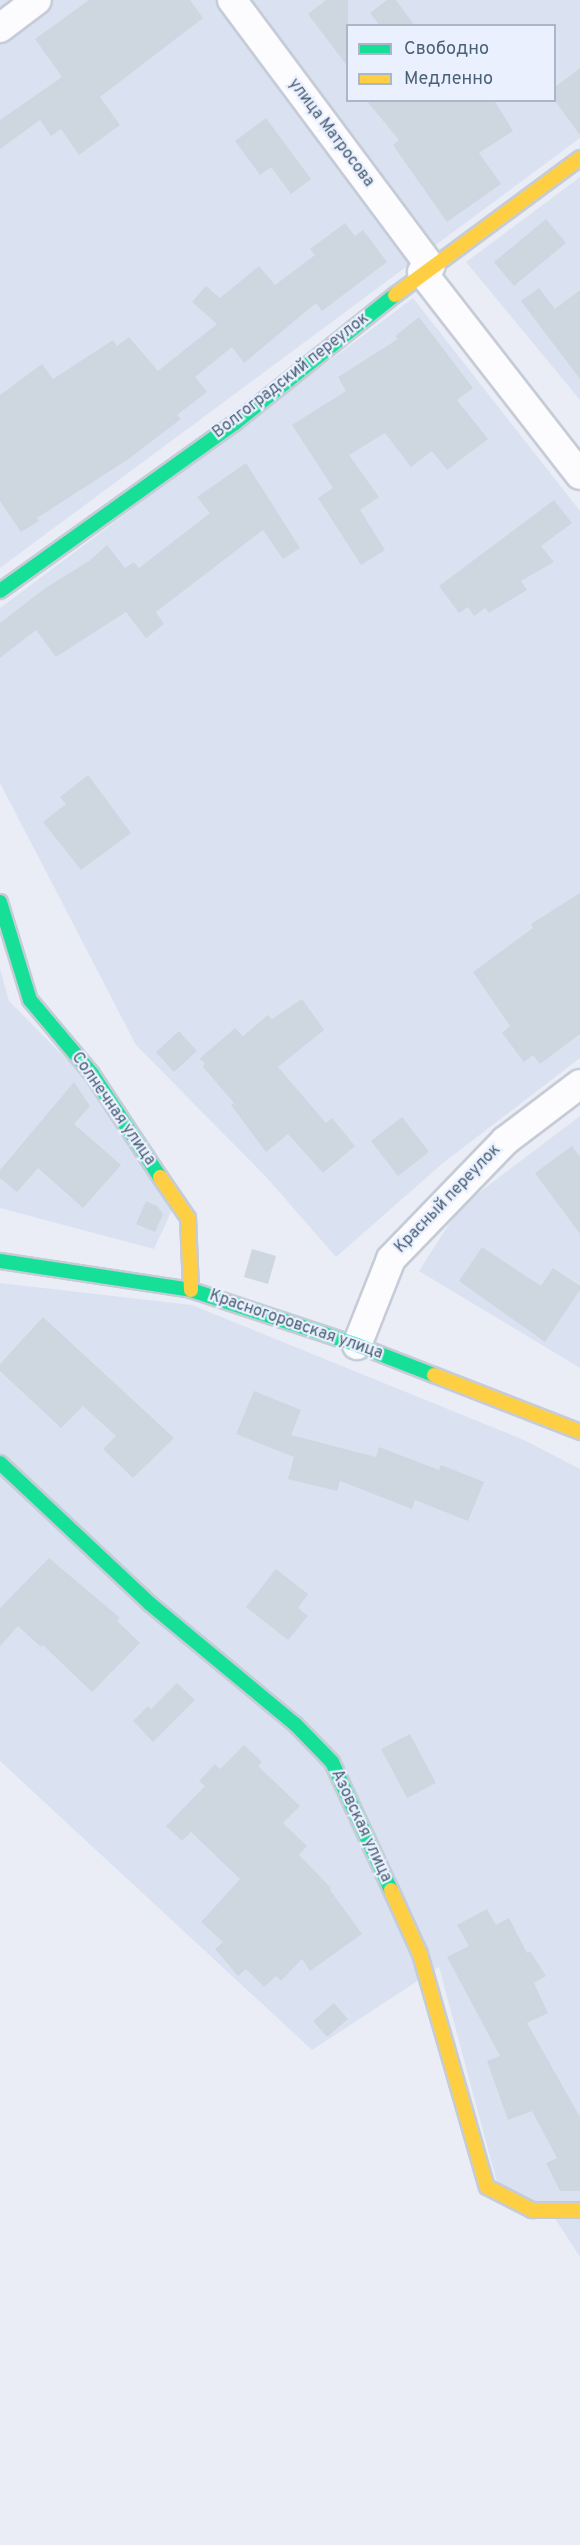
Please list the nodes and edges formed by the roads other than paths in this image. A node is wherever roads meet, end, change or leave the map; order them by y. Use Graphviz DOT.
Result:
graph roads {
  1 [pos="37,0"];
  2 [pos="232,0"];
  3 [pos="0,28"];
  4 [pos="580,158"];
  5 [pos="426,269"];
  6 [pos="580,475"];
  7 [pos="0,591"];
  8 [pos="0,902"];
  9 [pos="580,1084"];
  10 [pos="0,1261"];
  11 [pos="191,1290"];
  12 [pos="357,1345"];
  13 [pos="580,1432"];
  14 [pos="0,1463"];
  15 [pos="580,2210"];
  1 -- 3 [label="street"];
  2 -- 5 [label="street, улица Матросова"];
  4 -- 5 [label="street, Волгоградский переулок"];
  5 -- 6 [label="street, улица Матросова"];
  5 -- 7 [label="street, Волгоградский переулок"];
  8 -- 11 [label="street, Солнечная улица"];
  9 -- 12 [label="street, Красный переулок"];
  10 -- 11 [label="street, Красногоровская улица"];
  11 -- 12 [label="street, Красногоровская улица"];
  12 -- 13 [label="street, Красногоровская улица"];
  14 -- 15 [label="street, Азовская улица"];
}
